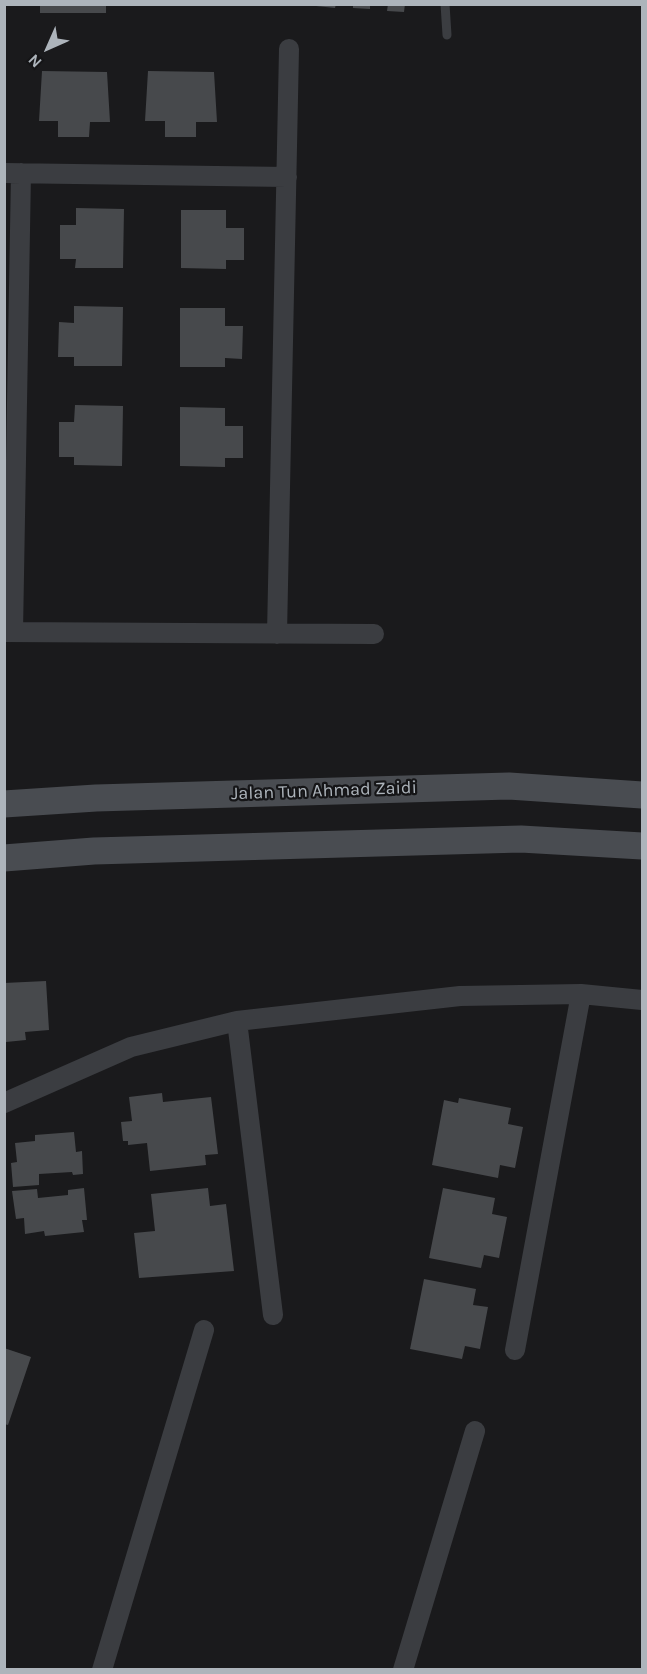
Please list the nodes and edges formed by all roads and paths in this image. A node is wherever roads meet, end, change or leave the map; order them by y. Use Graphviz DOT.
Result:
graph roads {
  1 [pos="445,4"];
  2 [pos="447,35"];
  3 [pos="289,49"];
  4 [pos="13,173"];
  5 [pos="287,177"];
  6 [pos="9,632"];
  7 [pos="277,634"];
  8 [pos="374,634"];
  9 [pos="642,795"];
  10 [pos="4,804"];
  11 [pos="642,846"];
  12 [pos="4,858"];
  13 [pos="581,994"];
  14 [pos="642,1000"];
  15 [pos="237,1022"];
  16 [pos="4,1103"];
  17 [pos="273,1315"];
  18 [pos="204,1330"];
  19 [pos="515,1350"];
  20 [pos="476,1431"];
  21 [pos="102,1670"];
  22 [pos="403,1670"];
  1 -- 2 [label="lane"];
  3 -- 5 [label="street"];
  4 -- 5 [label="street"];
  4 -- 6 [label="street"];
  5 -- 7 [label="street"];
  6 -- 7 [label="street"];
  7 -- 8 [label="street"];
  9 -- 10 [label="main road, Jalan Tun Ahmad Zaidi"];
  11 -- 12 [label="main road"];
  13 -- 14 [label="street"];
  13 -- 15 [label="street"];
  13 -- 19 [label="street"];
  15 -- 16 [label="street"];
  15 -- 17 [label="street"];
  18 -- 21 [label="street"];
  20 -- 22 [label="street"];
}
